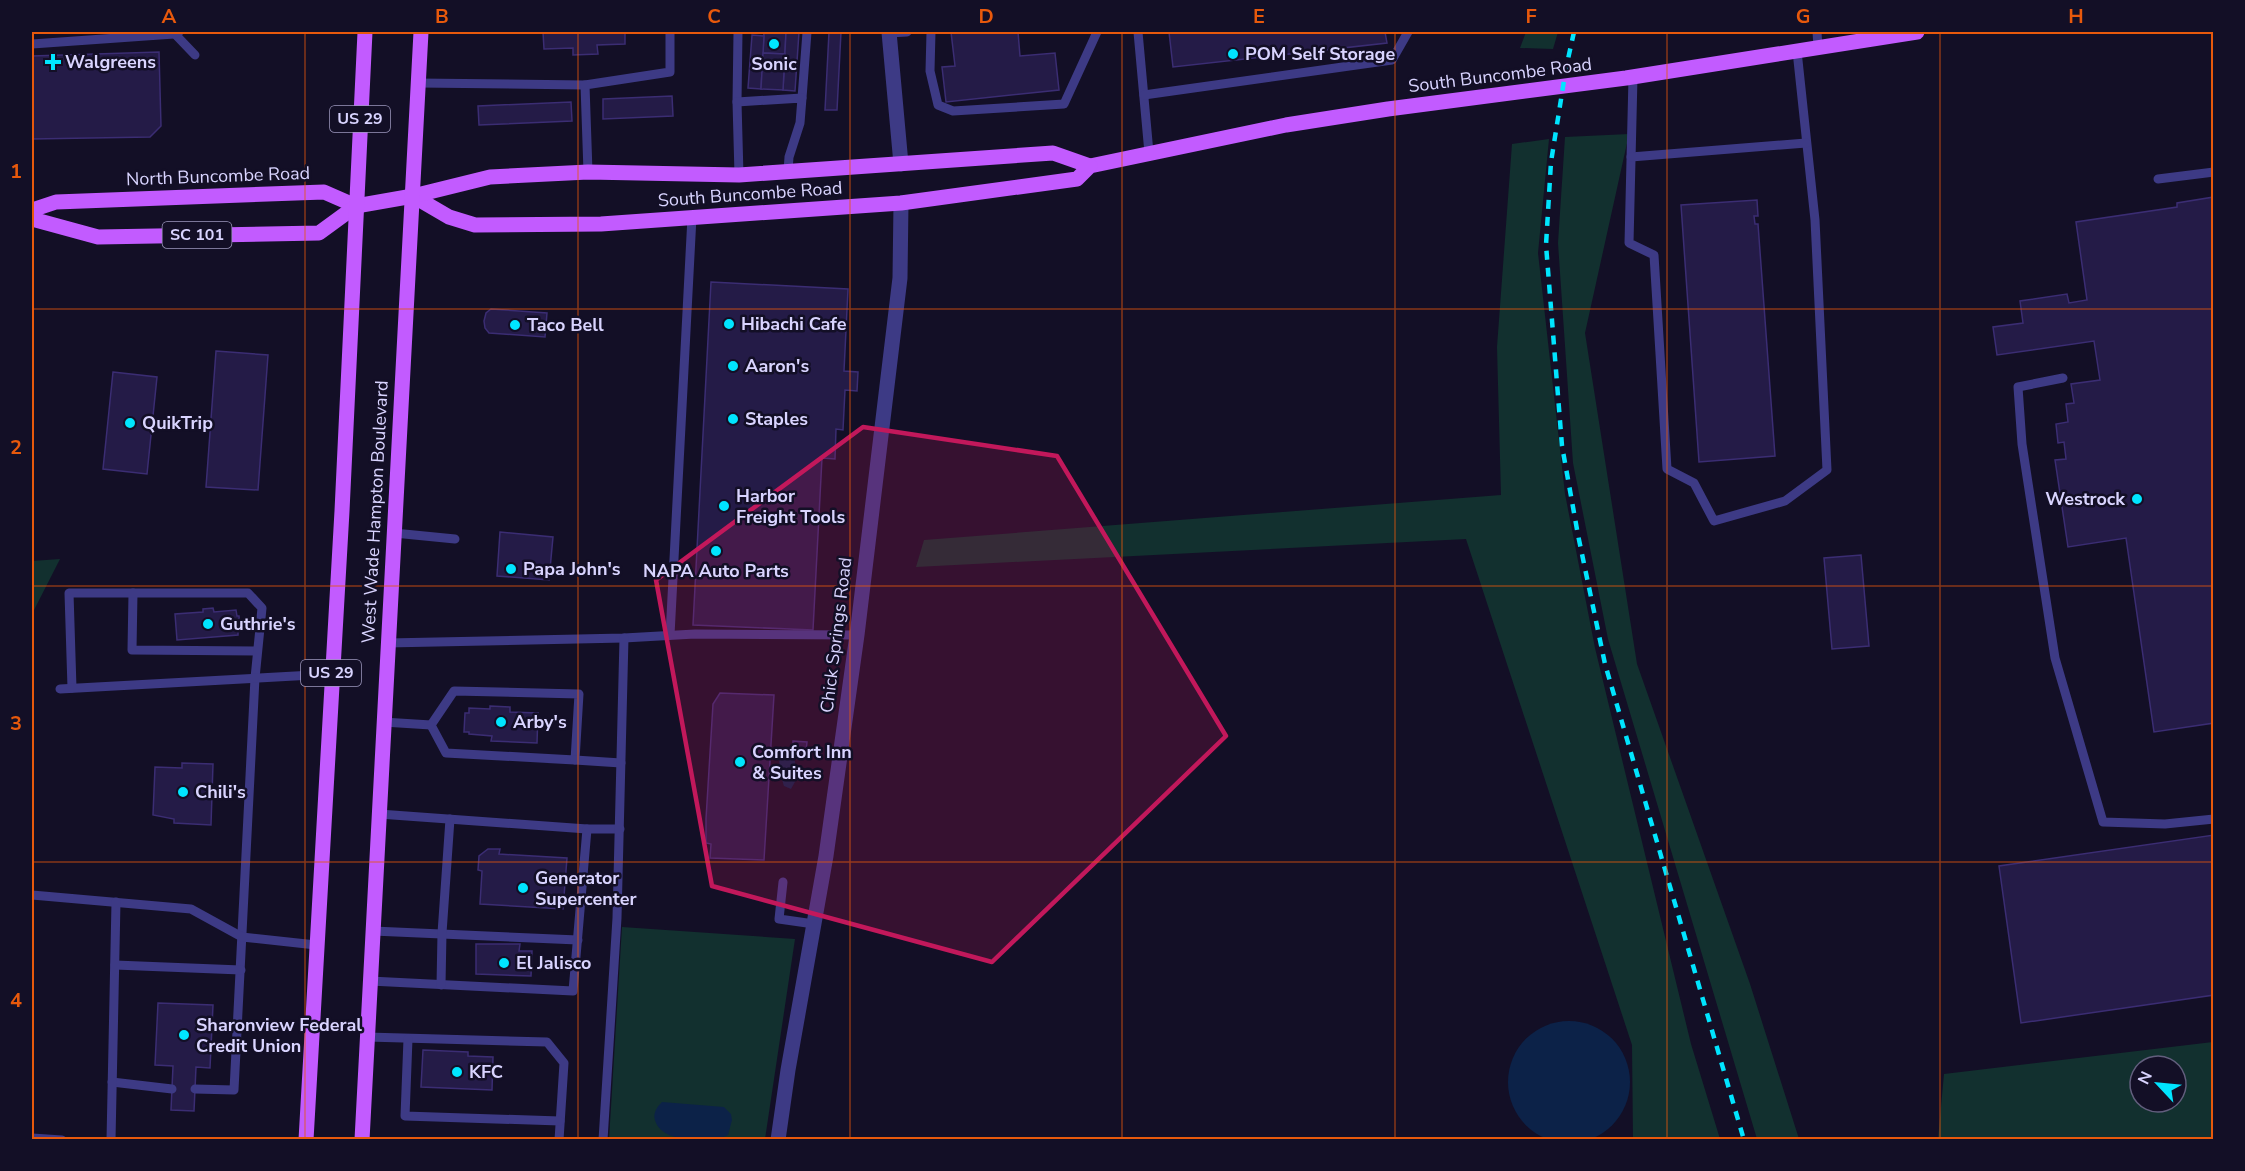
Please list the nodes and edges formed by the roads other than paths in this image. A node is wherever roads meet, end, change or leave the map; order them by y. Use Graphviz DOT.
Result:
graph roads {
  1 [pos="175,32"];
  2 [pos="365,32"];
  3 [pos="421,32"];
  4 [pos="670,32"];
  5 [pos="738,32"];
  6 [pos="807,32"];
  7 [pos="889,32"];
  8 [pos="907,32"];
  9 [pos="931,32"];
  10 [pos="1097,32"];
  11 [pos="1138,32"];
  12 [pos="1408,32"];
  13 [pos="1817,32"];
  14 [pos="1917,32"];
  15 [pos="32,44"];
  16 [pos="1818,47"];
  17 [pos="1797,51"];
  18 [pos="195,55"];
  19 [pos="1630,77"];
  20 [pos="418,83"];
  21 [pos="585,85"];
  22 [pos="1144,95"];
  23 [pos="802,98"];
  24 [pos="737,102"];
  25 [pos="1806,143"];
  26 [pos="1149,153"];
  27 [pos="1631,157"];
  28 [pos="901,164"];
  29 [pos="1090,166"];
  30 [pos="788,171"];
  31 [pos="588,172"];
  32 [pos="2214,172"];
  33 [pos="739,175"];
  34 [pos="2158,179"];
  35 [pos="413,196"];
  36 [pos="901,203"];
  37 [pos="356,206"];
  38 [pos="32,210"];
  39 [pos="692,217"];
  40 [pos="32,219"];
  41 [pos="2063,378"];
  42 [pos="394,533"];
  43 [pos="455,539"];
  44 [pos="133,593"];
  45 [pos="670,635"];
  46 [pos="857,635"];
  47 [pos="624,638"];
  48 [pos="387,644"];
  49 [pos="257,651"];
  50 [pos="331,674"];
  51 [pos="255,678"];
  52 [pos="72,688"];
  53 [pos="60,689"];
  54 [pos="383,722"];
  55 [pos="431,725"];
  56 [pos="575,760"];
  57 [pos="621,763"];
  58 [pos="379,814"];
  59 [pos="450,819"];
  60 [pos="2214,819"];
  61 [pos="587,829"];
  62 [pos="620,829"];
  63 [pos="783,882"];
  64 [pos="32,896"];
  65 [pos="116,902"];
  66 [pos="814,924"];
  67 [pos="373,931"];
  68 [pos="442,933"];
  69 [pos="242,937"];
  70 [pos="578,940"];
  71 [pos="316,945"];
  72 [pos="115,965"];
  73 [pos="241,970"];
  74 [pos="370,981"];
  75 [pos="441,985"];
  76 [pos="367,1037"];
  77 [pos="408,1039"];
  78 [pos="112,1082"];
  79 [pos="172,1089"];
  80 [pos="195,1089"];
  81 [pos="561,1120"];
  82 [pos="32,1138"];
  83 [pos="62,1140"];
  84 [pos="111,1140"];
  85 [pos="306,1140"];
  86 [pos="362,1140"];
  87 [pos="559,1140"];
  88 [pos="603,1140"];
  89 [pos="778,1140"];
  1 -- 15 [label="lane"];
  1 -- 18 [label="lane"];
  2 -- 37 [label="main road, West Wade Hampton Boulevard / US 29"];
  3 -- 20 [label="main road, West Wade Hampton Boulevard / US 29"];
  4 -- 21 [label="lane"];
  5 -- 24 [label="lane"];
  6 -- 23 [label="lane"];
  7 -- 8 [label="lane"];
  7 -- 28 [label="street"];
  9 -- 10 [label="lane"];
  11 -- 22 [label="lane"];
  12 -- 22 [label="lane"];
  13 -- 16 [label="lane"];
  14 -- 16 [label="main road, South Buncombe Road"];
  16 -- 17 [label="main road, South Buncombe Road"];
  17 -- 19 [label="main road, South Buncombe Road"];
  17 -- 25 [label="lane"];
  19 -- 26 [label="main road, South Buncombe Road"];
  19 -- 27 [label="lane"];
  20 -- 21 [label="lane"];
  20 -- 35 [label="main road, West Wade Hampton Boulevard / US 29"];
  21 -- 31 [label="lane"];
  22 -- 26 [label="lane"];
  23 -- 24 [label="lane"];
  23 -- 30 [label="lane"];
  24 -- 33 [label="lane"];
  25 -- 27 [label="lane"];
  25 -- 27 [label="lane"];
  26 -- 29 [label="main road, South Buncombe Road"];
  28 -- 29 [label="main road, South Buncombe Road"];
  28 -- 30 [label="main road, South Buncombe Road"];
  29 -- 36 [label="main road, South Buncombe Road"];
  30 -- 33 [label="main road, South Buncombe Road"];
  31 -- 33 [label="main road, South Buncombe Road"];
  31 -- 35 [label="main road, South Buncombe Road"];
  32 -- 34 [label="lane"];
  35 -- 37 [label="main road, South Buncombe Road"];
  35 -- 39 [label="main road, South Buncombe Road"];
  35 -- 42 [label="main road, West Wade Hampton Boulevard / US 29"];
  36 -- 39 [label="main road, South Buncombe Road"];
  36 -- 46 [label="street, Chick Springs Road"];
  37 -- 38 [label="main road, North Buncombe Road / SC 101"];
  37 -- 40 [label="main road, SC 101"];
  37 -- 50 [label="main road, West Wade Hampton Boulevard / US 29"];
  39 -- 45 [label="lane"];
  41 -- 60 [label="lane"];
  42 -- 43 [label="lane"];
  42 -- 48 [label="main road, West Wade Hampton Boulevard / US 29"];
  44 -- 49 [label="lane"];
  44 -- 49 [label="lane"];
  44 -- 52 [label="lane"];
  45 -- 46 [label="lane"];
  45 -- 47 [label="lane"];
  46 -- 66 [label="street, Chick Springs Road"];
  47 -- 48 [label="lane"];
  47 -- 57 [label="lane"];
  48 -- 54 [label="main road, West Wade Hampton Boulevard / US 29"];
  49 -- 51 [label="lane"];
  50 -- 51 [label="lane"];
  50 -- 71 [label="main road, West Wade Hampton Boulevard / US 29"];
  51 -- 52 [label="lane"];
  51 -- 69 [label="lane"];
  52 -- 53 [label="lane"];
  54 -- 55 [label="lane"];
  54 -- 58 [label="main road, West Wade Hampton Boulevard / US 29"];
  55 -- 56 [label="lane"];
  55 -- 56 [label="lane"];
  56 -- 57 [label="lane"];
  57 -- 62 [label="lane"];
  58 -- 59 [label="lane"];
  58 -- 67 [label="main road, West Wade Hampton Boulevard / US 29"];
  59 -- 61 [label="lane"];
  59 -- 68 [label="lane"];
  61 -- 62 [label="lane"];
  61 -- 70 [label="lane"];
  62 -- 88 [label="lane"];
  63 -- 66 [label="lane"];
  64 -- 65 [label="lane"];
  65 -- 69 [label="lane"];
  65 -- 72 [label="lane"];
  66 -- 89 [label="street, Chick Springs Road"];
  67 -- 68 [label="lane"];
  67 -- 74 [label="main road, West Wade Hampton Boulevard / US 29"];
  68 -- 70 [label="lane"];
  68 -- 75 [label="lane"];
  69 -- 71 [label="lane"];
  69 -- 73 [label="lane"];
  70 -- 75 [label="lane"];
  71 -- 85 [label="main road, West Wade Hampton Boulevard / US 29"];
  72 -- 73 [label="lane"];
  72 -- 78 [label="lane"];
  73 -- 80 [label="lane"];
  74 -- 75 [label="lane"];
  74 -- 76 [label="main road, West Wade Hampton Boulevard / US 29"];
  76 -- 77 [label="lane"];
  76 -- 86 [label="main road, West Wade Hampton Boulevard / US 29"];
  77 -- 81 [label="lane"];
  77 -- 81 [label="lane"];
  78 -- 79 [label="lane"];
  78 -- 84 [label="lane"];
  81 -- 87 [label="lane"];
  82 -- 83 [label="lane"];
}
